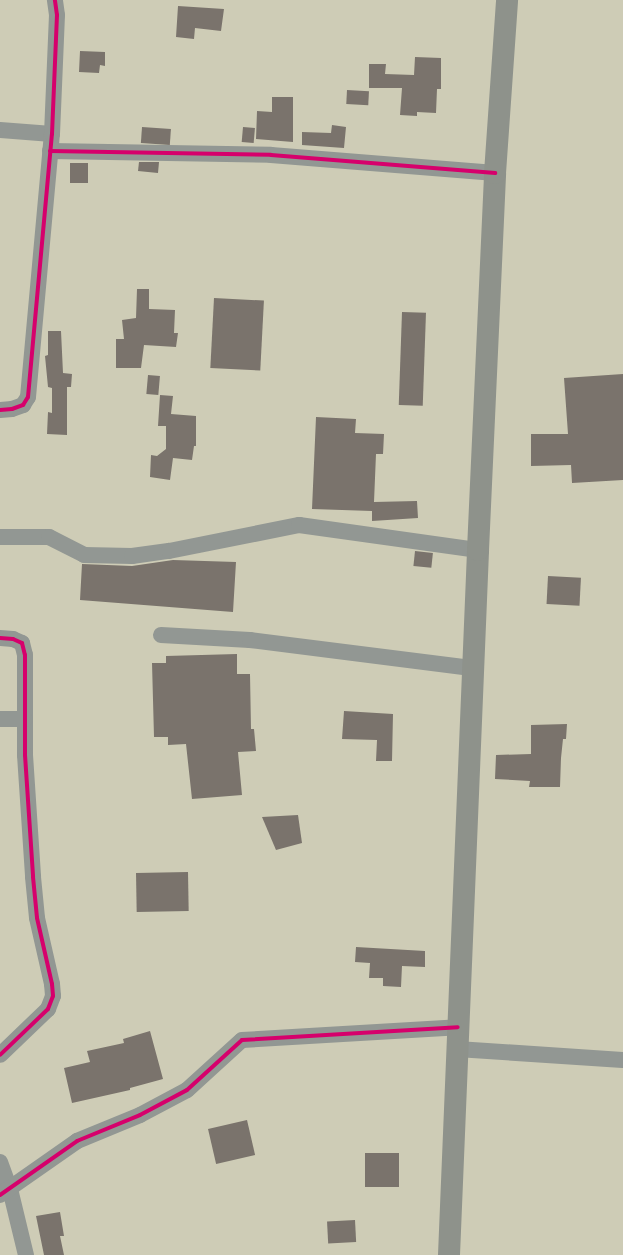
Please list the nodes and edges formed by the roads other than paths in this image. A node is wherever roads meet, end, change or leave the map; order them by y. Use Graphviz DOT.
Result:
graph roads {
  1 [pos="56,0"];
  2 [pos="507,0"];
  3 [pos="0,130"];
  4 [pos="52,134"];
  5 [pos="50,150"];
  6 [pos="496,173"];
  7 [pos="0,410"];
  8 [pos="0,537"];
  9 [pos="478,550"];
  10 [pos="160,635"];
  11 [pos="0,638"];
  12 [pos="473,668"];
  13 [pos="0,719"];
  14 [pos="25,719"];
  15 [pos="458,1027"];
  16 [pos="457,1049"];
  17 [pos="0,1055"];
  18 [pos="623,1060"];
  19 [pos="0,1162"];
  20 [pos="5,1192"];
  21 [pos="26,1255"];
  22 [pos="449,1255"];
  1 -- 4 [label="street"];
  2 -- 6 [label="highway"];
  3 -- 4 [label="street"];
  4 -- 5 [label="street"];
  5 -- 6 [label="street"];
  5 -- 7 [label="street"];
  6 -- 9 [label="highway"];
  8 -- 9 [label="street"];
  9 -- 12 [label="highway"];
  10 -- 12 [label="street"];
  11 -- 14 [label="street"];
  12 -- 15 [label="highway"];
  13 -- 14 [label="street"];
  14 -- 17 [label="street"];
  15 -- 16 [label="highway"];
  15 -- 20 [label="street"];
  16 -- 18 [label="street"];
  16 -- 22 [label="highway"];
  19 -- 20 [label="street"];
  20 -- 21 [label="street"];
}
